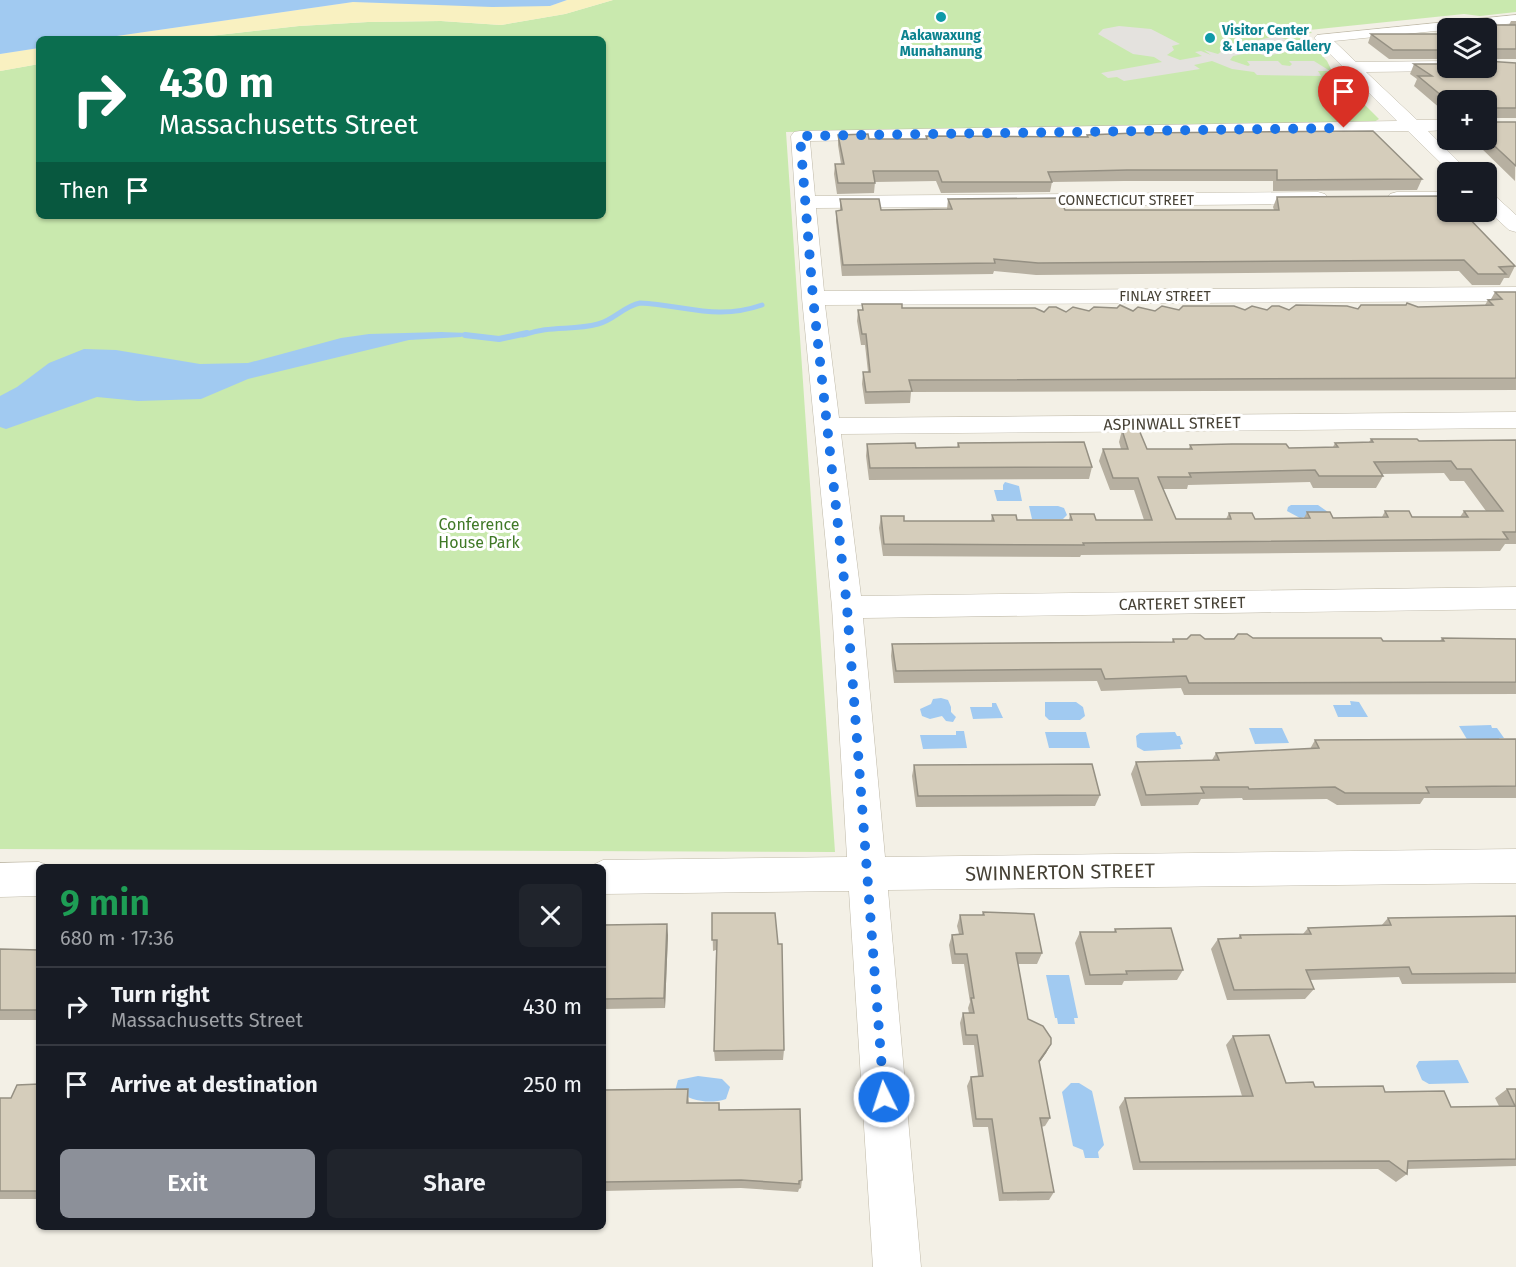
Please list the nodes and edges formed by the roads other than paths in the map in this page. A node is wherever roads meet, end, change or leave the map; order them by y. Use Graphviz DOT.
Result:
graph roads {
  1 [pos="1516,19"];
  2 [pos="1437,66"];
  3 [pos="1351,67"];
  4 [pos="1437,126"];
  5 [pos="1413,127"];
  6 [pos="1450,162"];
  7 [pos="1515,197"];
  8 [pos="1337,198"];
  9 [pos="1372,198"];
  10 [pos="1437,198"];
  11 [pos="1497,198"];
  12 [pos="805,202"];
  13 [pos="1497,208"];
  14 [pos="1516,226"];
  15 [pos="1516,294"];
  16 [pos="813,298"];
  17 [pos="1516,420"];
  18 [pos="828,426"];
  19 [pos="1516,598"];
  20 [pos="847,607"];
  21 [pos="1516,866"];
  22 [pos="867,875"];
  23 [pos="606,877"];
  24 [pos="36,879"];
  25 [pos="0,880"];
  26 [pos="897,1267"];
  1 -- 3 [label="street"];
  2 -- 3 [label="street"];
  3 -- 5 [label="street"];
  4 -- 5 [label="street"];
  5 -- 6 [label="street"];
  5 -- 12 [label="street"];
  7 -- 11 [label="street"];
  8 -- 12 [label="street, CONNECTICUT STREET"];
  9 -- 10 [label="street"];
  12 -- 16 [label="street"];
  13 -- 14 [label="street"];
  15 -- 16 [label="street, FINLAY STREET"];
  16 -- 18 [label="street"];
  17 -- 18 [label="street, ASPINWALL STREET"];
  18 -- 20 [label="street"];
  19 -- 20 [label="street, CARTERET STREET"];
  20 -- 22 [label="street"];
  21 -- 22 [label="street, SWINNERTON STREET"];
  22 -- 23 [label="street, SWINNERTON STREET"];
  22 -- 26 [label="street"];
  24 -- 25 [label="street"];
}
